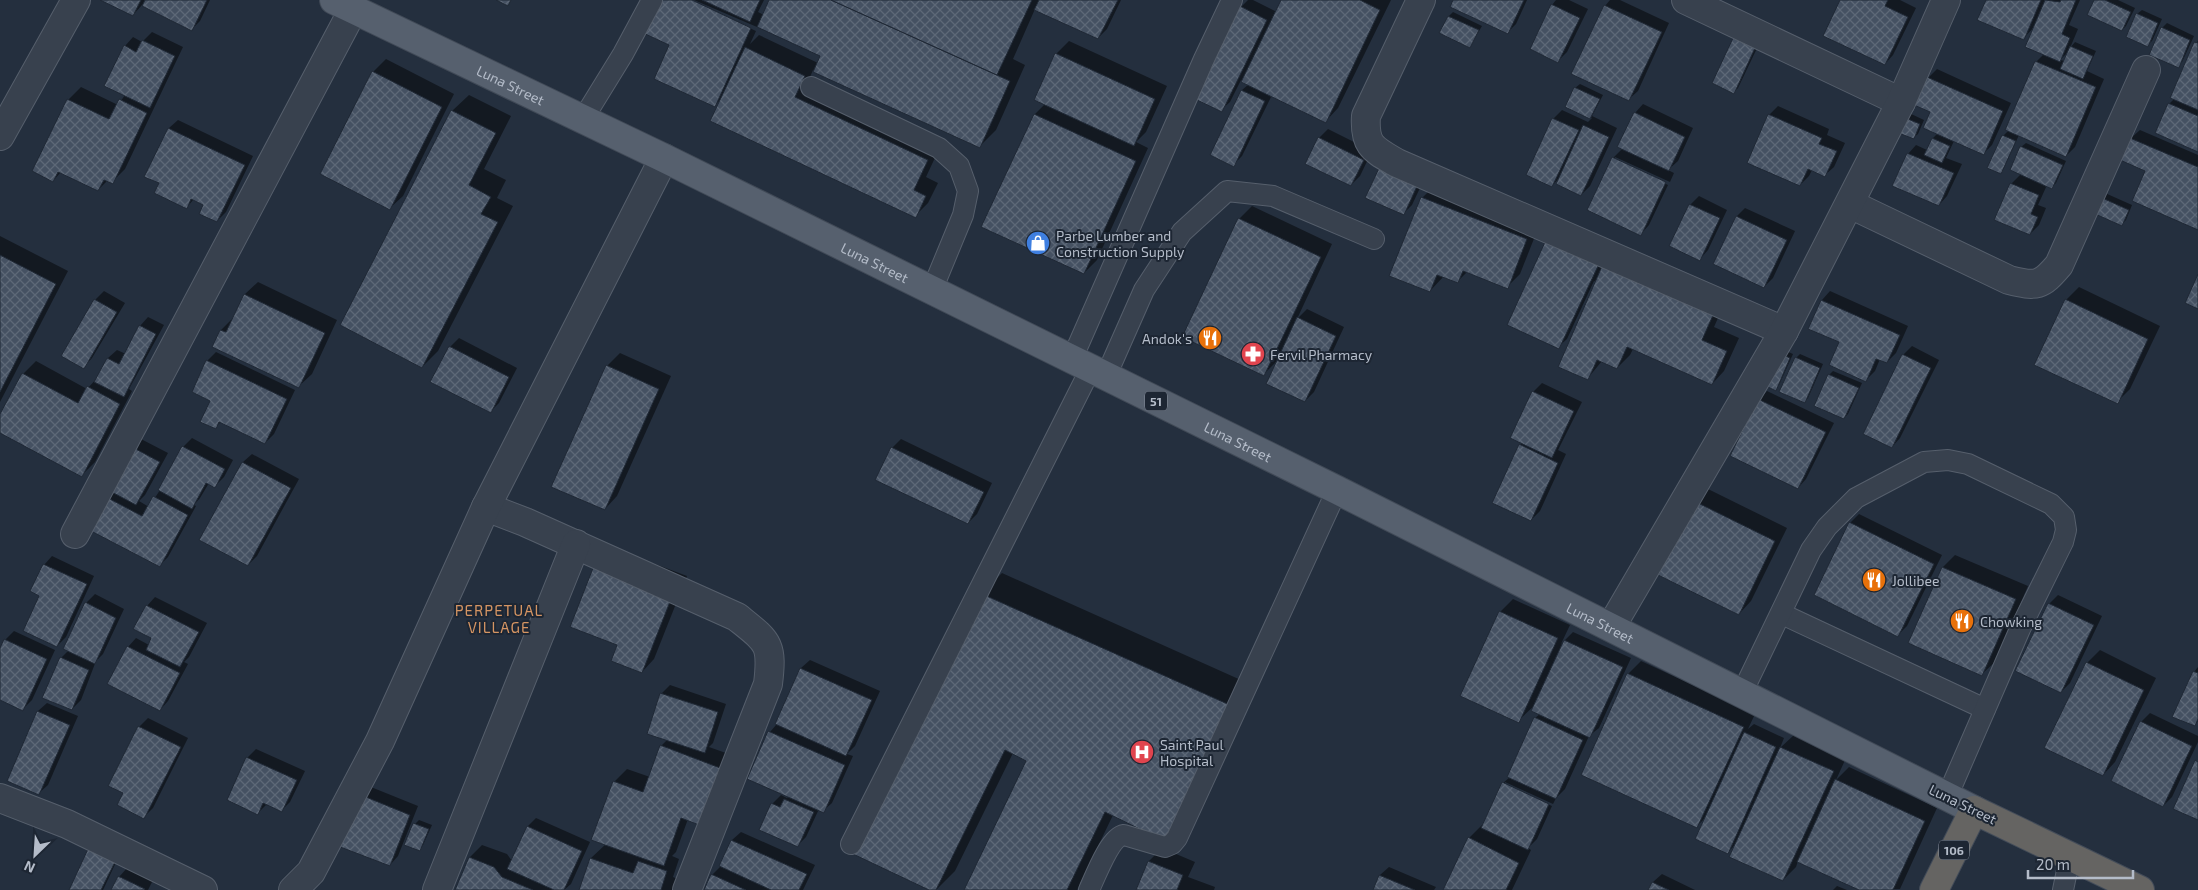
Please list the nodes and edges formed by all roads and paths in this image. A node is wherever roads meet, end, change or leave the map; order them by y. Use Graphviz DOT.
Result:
graph roads {
  1 [pos="76,0"];
  2 [pos="652,0"];
  3 [pos="1232,0"];
  4 [pos="1421,0"];
  5 [pos="1686,0"];
  6 [pos="1946,0"];
  7 [pos="348,3"];
  8 [pos="2146,70"];
  9 [pos="811,87"];
  10 [pos="1901,102"];
  11 [pos="583,120"];
  12 [pos="0,136"];
  13 [pos="664,158"];
  14 [pos="1850,204"];
  15 [pos="1374,239"];
  16 [pos="932,290"];
  17 [pos="1784,331"];
  18 [pos="1090,368"];
  19 [pos="1337,490"];
  20 [pos="486,507"];
  21 [pos="76,534"];
  22 [pos="576,544"];
  23 [pos="1782,614"];
  24 [pos="1611,627"];
  25 [pos="1742,693"];
  26 [pos="1985,709"];
  27 [pos="1947,797"];
  28 [pos="0,798"];
  29 [pos="1974,810"];
  30 [pos="851,844"];
  31 [pos="2070,856"];
  32 [pos="203,890"];
  33 [pos="293,890"];
  34 [pos="437,890"];
  35 [pos="687,890"];
  36 [pos="1089,890"];
  37 [pos="1934,890"];
  38 [pos="2063,890"];
  39 [pos="2140,890"];
  1 -- 12 [label="street"];
  2 -- 11 [label="lane"];
  3 -- 18 [label="lane"];
  4 -- 17 [label="street"];
  5 -- 10 [label="street"];
  6 -- 10 [label="street"];
  7 -- 11 [label="main road, Luna Street / 51"];
  7 -- 21 [label="street"];
  8 -- 14 [label="street"];
  9 -- 16 [label="lane"];
  10 -- 14 [label="street"];
  11 -- 13 [label="main road, Luna Street / 51"];
  13 -- 16 [label="main road, Luna Street / 51"];
  13 -- 20 [label="street"];
  14 -- 17 [label="street"];
  15 -- 18 [label="lane"];
  16 -- 18 [label="main road, Luna Street / 51"];
  17 -- 24 [label="street"];
  18 -- 19 [label="main road, Luna Street / 51"];
  18 -- 30 [label="lane"];
  19 -- 24 [label="main road, Luna Street / 51"];
  19 -- 36 [label="lane"];
  20 -- 22 [label="street"];
  20 -- 33 [label="street"];
  22 -- 34 [label="street"];
  22 -- 35 [label="street"];
  23 -- 25 [label="lane"];
  23 -- 26 [label="lane"];
  23 -- 26 [label="lane"];
  24 -- 25 [label="main road, Luna Street / 51"];
  25 -- 27 [label="main road, Luna Street / 51"];
  26 -- 27 [label="lane"];
  27 -- 29 [label="main road, Luna Street / 51"];
  28 -- 32 [label="street"];
  29 -- 31 [label="highway, Luna Street / 51"];
  29 -- 37 [label="highway, 106"];
  31 -- 38 [label="lane"];
  31 -- 39 [label="highway, Luna Street / 51"];
}
